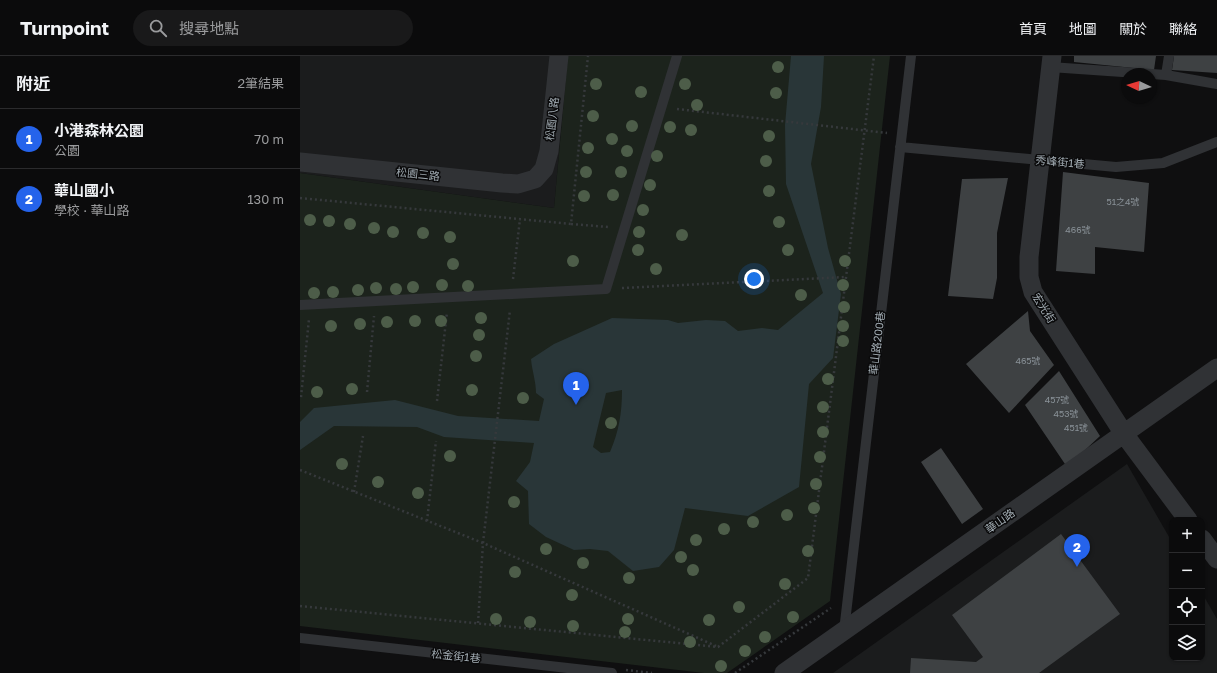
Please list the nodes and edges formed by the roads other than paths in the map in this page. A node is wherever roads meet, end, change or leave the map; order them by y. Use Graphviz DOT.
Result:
graph roads {
  1 [pos="559,56"];
  2 [pos="677,56"];
  3 [pos="911,56"];
  4 [pos="1169,56"];
  5 [pos="1051,61"];
  6 [pos="1166,75"];
  7 [pos="1217,84"];
  8 [pos="1217,142"];
  9 [pos="900,148"];
  10 [pos="1039,160"];
  11 [pos="300,162"];
  12 [pos="535,179"];
  13 [pos="300,305"];
  14 [pos="1217,368"];
  15 [pos="1124,434"];
  16 [pos="1186,517"];
  17 [pos="1205,543"];
  18 [pos="1217,559"];
  19 [pos="844,631"];
  20 [pos="300,638"];
  21 [pos="612,673"];
  22 [pos="784,673"];
  1 -- 12 [label="street, 松園八路"];
  2 -- 13 [label="lane"];
  3 -- 9 [label="lane, 華山路200巷"];
  4 -- 6 [label="lane"];
  5 -- 6 [label="lane"];
  5 -- 10 [label="street, 宏光街"];
  6 -- 7 [label="lane"];
  8 -- 10 [label="lane, 秀峰街1巷"];
  9 -- 10 [label="lane, 秀峰街1巷"];
  9 -- 19 [label="lane, 華山路200巷"];
  10 -- 15 [label="street, 宏光街"];
  11 -- 12 [label="street, 松園三路"];
  14 -- 15 [label="street, 華山路"];
  15 -- 16 [label="street, 宏光街"];
  15 -- 19 [label="street, 華山路"];
  17 -- 18 [label="street"];
  19 -- 22 [label="street, 華山路"];
  20 -- 21 [label="lane, 松金街1巷"];
}
